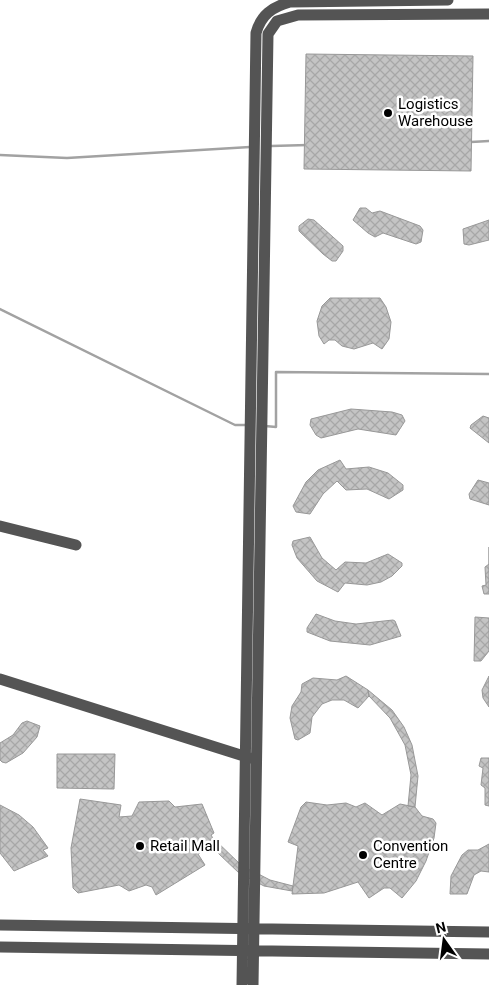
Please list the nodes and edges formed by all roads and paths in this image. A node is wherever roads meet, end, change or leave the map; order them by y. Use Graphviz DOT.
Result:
graph roads {
  1 [pos="448,0"];
  2 [pos="489,14"];
  3 [pos="0,526"];
  4 [pos="76,545"];
  5 [pos="0,679"];
  6 [pos="245,757"];
  7 [pos="257,760"];
  8 [pos="0,924"];
  9 [pos="248,929"];
  10 [pos="489,932"];
  11 [pos="0,948"];
  12 [pos="248,951"];
  13 [pos="489,954"];
  14 [pos="242,985"];
  15 [pos="253,985"];
  1 -- 6 [label="street"];
  2 -- 7 [label="street"];
  3 -- 4 [label="street"];
  5 -- 6 [label="street"];
  6 -- 7 [label="street"];
  6 -- 9 [label="street"];
  7 -- 9 [label="street"];
  8 -- 9 [label="street"];
  9 -- 10 [label="street"];
  9 -- 12 [label="street"];
  11 -- 12 [label="street"];
  12 -- 13 [label="street"];
  12 -- 14 [label="street"];
  12 -- 15 [label="street"];
}
